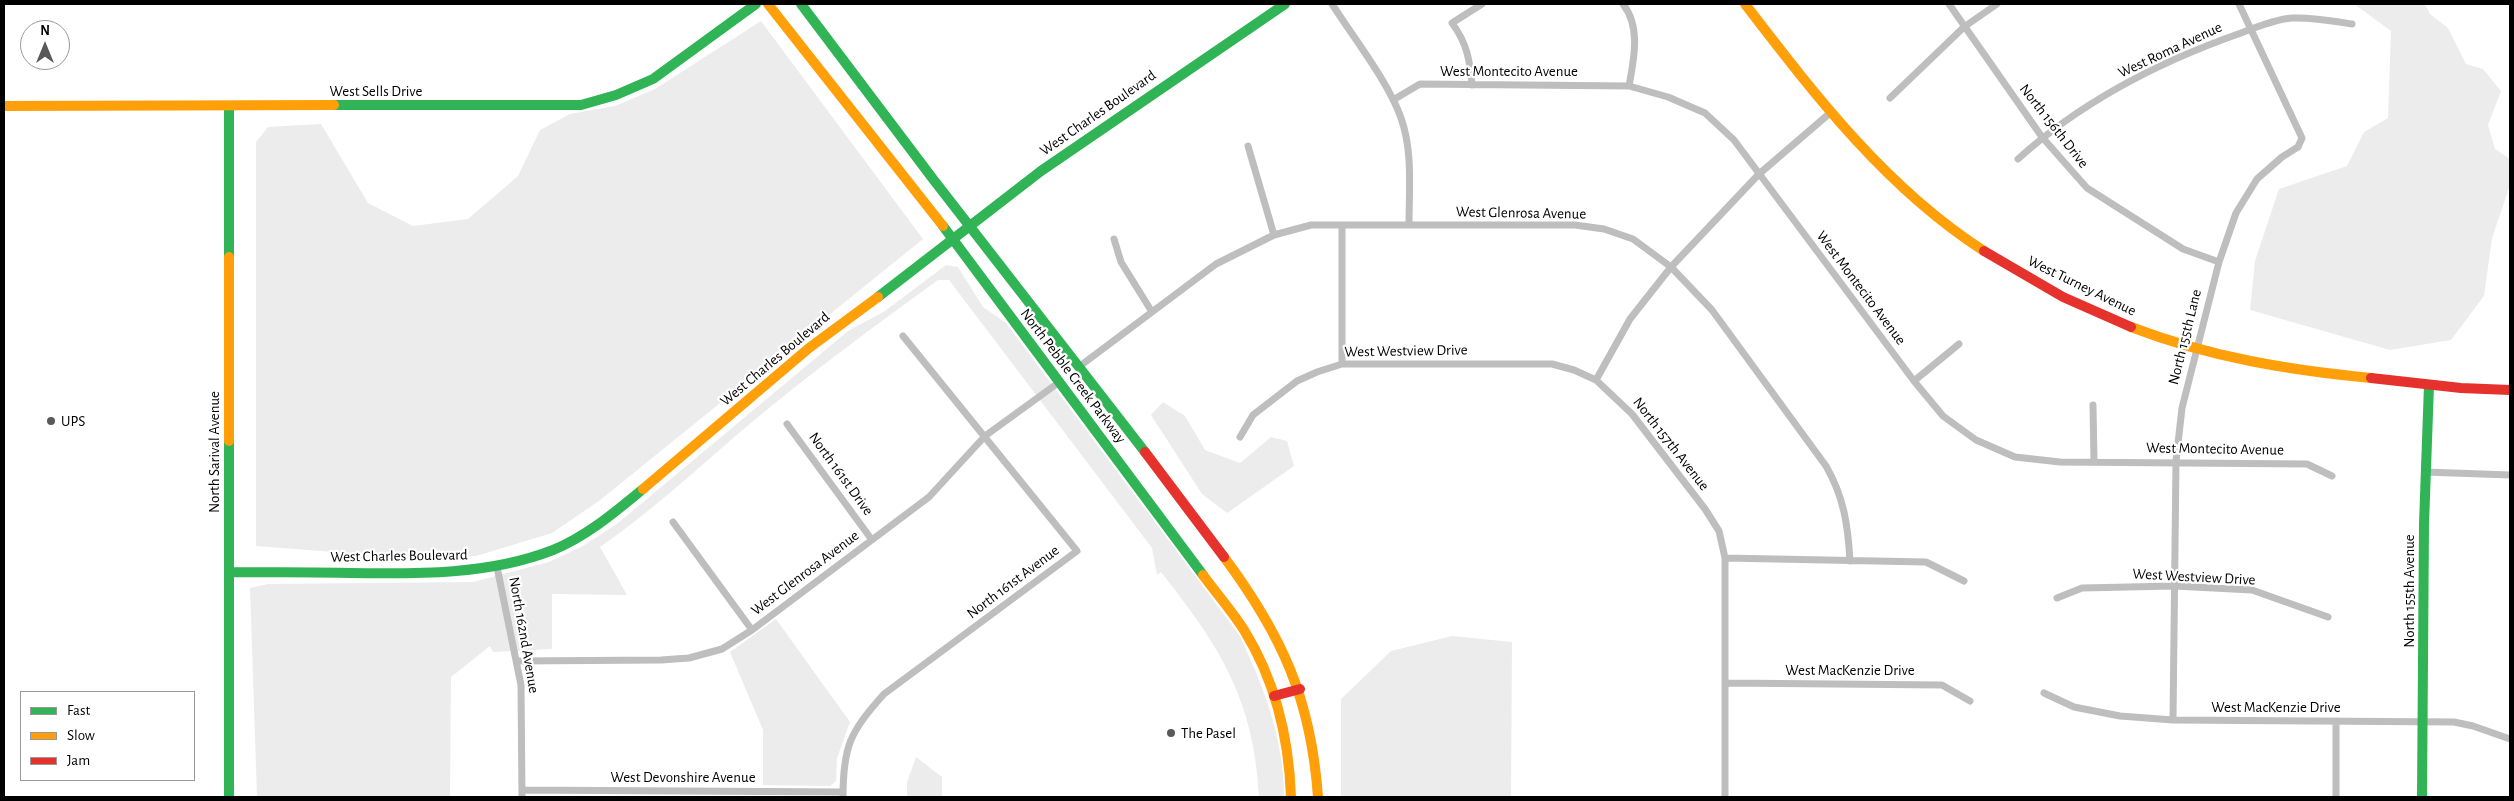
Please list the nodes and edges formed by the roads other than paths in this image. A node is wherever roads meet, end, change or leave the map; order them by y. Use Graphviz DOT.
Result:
graph roads {
  1 [pos="756,4"];
  2 [pos="768,4"];
  3 [pos="801,4"];
  4 [pos="1285,4"];
  5 [pos="1332,4"];
  6 [pos="1482,4"];
  7 [pos="1623,4"];
  8 [pos="1745,4"];
  9 [pos="1949,4"];
  10 [pos="1997,4"];
  11 [pos="2239,4"];
  12 [pos="2352,24"];
  13 [pos="1964,27"];
  14 [pos="2250,30"];
  15 [pos="1472,85"];
  16 [pos="1629,86"];
  17 [pos="1890,98"];
  18 [pos="1393,100"];
  19 [pos="4,106"];
  20 [pos="229,106"];
  21 [pos="1830,113"];
  22 [pos="2042,137"];
  23 [pos="1248,146"];
  24 [pos="2018,159"];
  25 [pos="1759,174"];
  26 [pos="970,225"];
  27 [pos="1342,225"];
  28 [pos="1409,225"];
  29 [pos="1274,235"];
  30 [pos="1114,239"];
  31 [pos="952,240"];
  32 [pos="2219,262"];
  33 [pos="1672,267"];
  34 [pos="1152,312"];
  35 [pos="902,336"];
  36 [pos="1959,344"];
  37 [pos="2195,348"];
  38 [pos="1342,364"];
  39 [pos="1080,366"];
  40 [pos="1596,380"];
  41 [pos="1914,381"];
  42 [pos="1058,383"];
  43 [pos="2429,385"];
  44 [pos="2510,390"];
  45 [pos="2093,405"];
  46 [pos="787,424"];
  47 [pos="985,436"];
  48 [pos="1240,437"];
  49 [pos="2176,461"];
  50 [pos="2094,462"];
  51 [pos="2425,472"];
  52 [pos="2510,475"];
  53 [pos="2332,476"];
  54 [pos="673,522"];
  55 [pos="872,540"];
  56 [pos="1725,558"];
  57 [pos="1850,561"];
  58 [pos="497,567"];
  59 [pos="229,572"];
  60 [pos="1964,581"];
  61 [pos="2174,586"];
  62 [pos="2057,598"];
  63 [pos="2328,617"];
  64 [pos="752,630"];
  65 [pos="517,661"];
  66 [pos="1725,683"];
  67 [pos="1300,689"];
  68 [pos="2044,693"];
  69 [pos="1274,696"];
  70 [pos="1970,701"];
  71 [pos="2173,720"];
  72 [pos="2336,721"];
  73 [pos="2423,722"];
  74 [pos="2510,739"];
  75 [pos="522,794"];
  76 [pos="843,795"];
  77 [pos="229,797"];
  78 [pos="1291,797"];
  79 [pos="1318,797"];
  80 [pos="1725,797"];
  81 [pos="2336,797"];
  82 [pos="2422,797"];
  1 -- 20 [label="street, West Sells Drive"];
  2 -- 31 [label="street, North Pebble Creek Parkway"];
  3 -- 26 [label="street, North Pebble Creek Parkway"];
  4 -- 26 [label="street, West Charles Boulevard"];
  5 -- 18 [label="street"];
  6 -- 15 [label="street"];
  7 -- 16 [label="street"];
  8 -- 21 [label="street, West Turney Avenue"];
  9 -- 13 [label="street, North 156th Drive"];
  10 -- 13 [label="street"];
  11 -- 14 [label="street, North 155th Lane"];
  12 -- 14 [label="street, West Roma Avenue"];
  13 -- 17 [label="street"];
  13 -- 22 [label="street, North 156th Drive"];
  14 -- 22 [label="street, West Roma Avenue"];
  14 -- 32 [label="street, North 155th Lane"];
  15 -- 16 [label="street, West Montecito Avenue"];
  15 -- 18 [label="street, West Montecito Avenue"];
  16 -- 25 [label="street, West Montecito Avenue"];
  18 -- 28 [label="street"];
  19 -- 20 [label="street, West Sells Drive"];
  20 -- 59 [label="street, North Sarival Avenue"];
  21 -- 25 [label="street"];
  21 -- 37 [label="street, West Turney Avenue"];
  22 -- 24 [label="street, West Roma Avenue"];
  22 -- 32 [label="street, North 156th Drive"];
  23 -- 29 [label="street"];
  25 -- 33 [label="street"];
  25 -- 41 [label="street, West Montecito Avenue"];
  26 -- 31 [label="street, West Charles Boulevard"];
  26 -- 39 [label="street, North Pebble Creek Parkway"];
  27 -- 28 [label="street, West Glenrosa Avenue"];
  27 -- 29 [label="street, West Glenrosa Avenue"];
  27 -- 38 [label="street"];
  28 -- 33 [label="street, West Glenrosa Avenue"];
  29 -- 34 [label="street, West Glenrosa Avenue"];
  30 -- 34 [label="street"];
  31 -- 42 [label="street, North Pebble Creek Parkway"];
  31 -- 58 [label="street, West Charles Boulevard"];
  32 -- 37 [label="street, North 155th Lane"];
  33 -- 40 [label="street"];
  33 -- 57 [label="street, West Glenrosa Avenue"];
  34 -- 39 [label="street, West Glenrosa Avenue"];
  35 -- 47 [label="street, North 161st Avenue"];
  36 -- 41 [label="street"];
  37 -- 43 [label="street, West Turney Avenue"];
  37 -- 49 [label="street, North 155th Lane"];
  38 -- 40 [label="street, West Westview Drive"];
  38 -- 48 [label="street, West Westview Drive"];
  39 -- 67 [label="street, North Pebble Creek Parkway"];
  40 -- 56 [label="street, North 157th Avenue"];
  41 -- 50 [label="street, West Montecito Avenue"];
  42 -- 47 [label="street, West Glenrosa Avenue"];
  42 -- 69 [label="street, North Pebble Creek Parkway"];
  43 -- 44 [label="street, West Turney Avenue"];
  43 -- 51 [label="street, North 155th Avenue"];
  45 -- 50 [label="street"];
  46 -- 55 [label="street, North 161st Drive"];
  47 -- 55 [label="street, West Glenrosa Avenue"];
  47 -- 76 [label="street, North 161st Avenue"];
  49 -- 50 [label="street, West Montecito Avenue"];
  49 -- 53 [label="street, West Montecito Avenue"];
  49 -- 61 [label="street, North 155th Lane"];
  51 -- 52 [label="street"];
  51 -- 73 [label="street, North 155th Avenue"];
  54 -- 64 [label="street"];
  55 -- 64 [label="street, West Glenrosa Avenue"];
  56 -- 57 [label="street"];
  56 -- 66 [label="street, North 157th Avenue"];
  57 -- 60 [label="street"];
  58 -- 59 [label="street, West Charles Boulevard"];
  58 -- 65 [label="street, North 162nd Avenue"];
  59 -- 77 [label="street, North Sarival Avenue"];
  61 -- 62 [label="street, West Westview Drive"];
  61 -- 63 [label="street, West Westview Drive"];
  61 -- 71 [label="street, North 155th Lane"];
  64 -- 65 [label="street, West Glenrosa Avenue"];
  65 -- 75 [label="street, North 162nd Avenue"];
  66 -- 70 [label="street, West MacKenzie Drive"];
  66 -- 80 [label="street, North 157th Avenue"];
  67 -- 69 [label="street"];
  67 -- 79 [label="street, North Pebble Creek Parkway"];
  68 -- 71 [label="street, West MacKenzie Drive"];
  69 -- 78 [label="street, North Pebble Creek Parkway"];
  71 -- 72 [label="street, West MacKenzie Drive"];
  72 -- 73 [label="street, West MacKenzie Drive"];
  72 -- 81 [label="street"];
  73 -- 74 [label="street, West MacKenzie Drive"];
  73 -- 82 [label="street, North 155th Avenue"];
  75 -- 76 [label="street, West Devonshire Avenue"];
}
